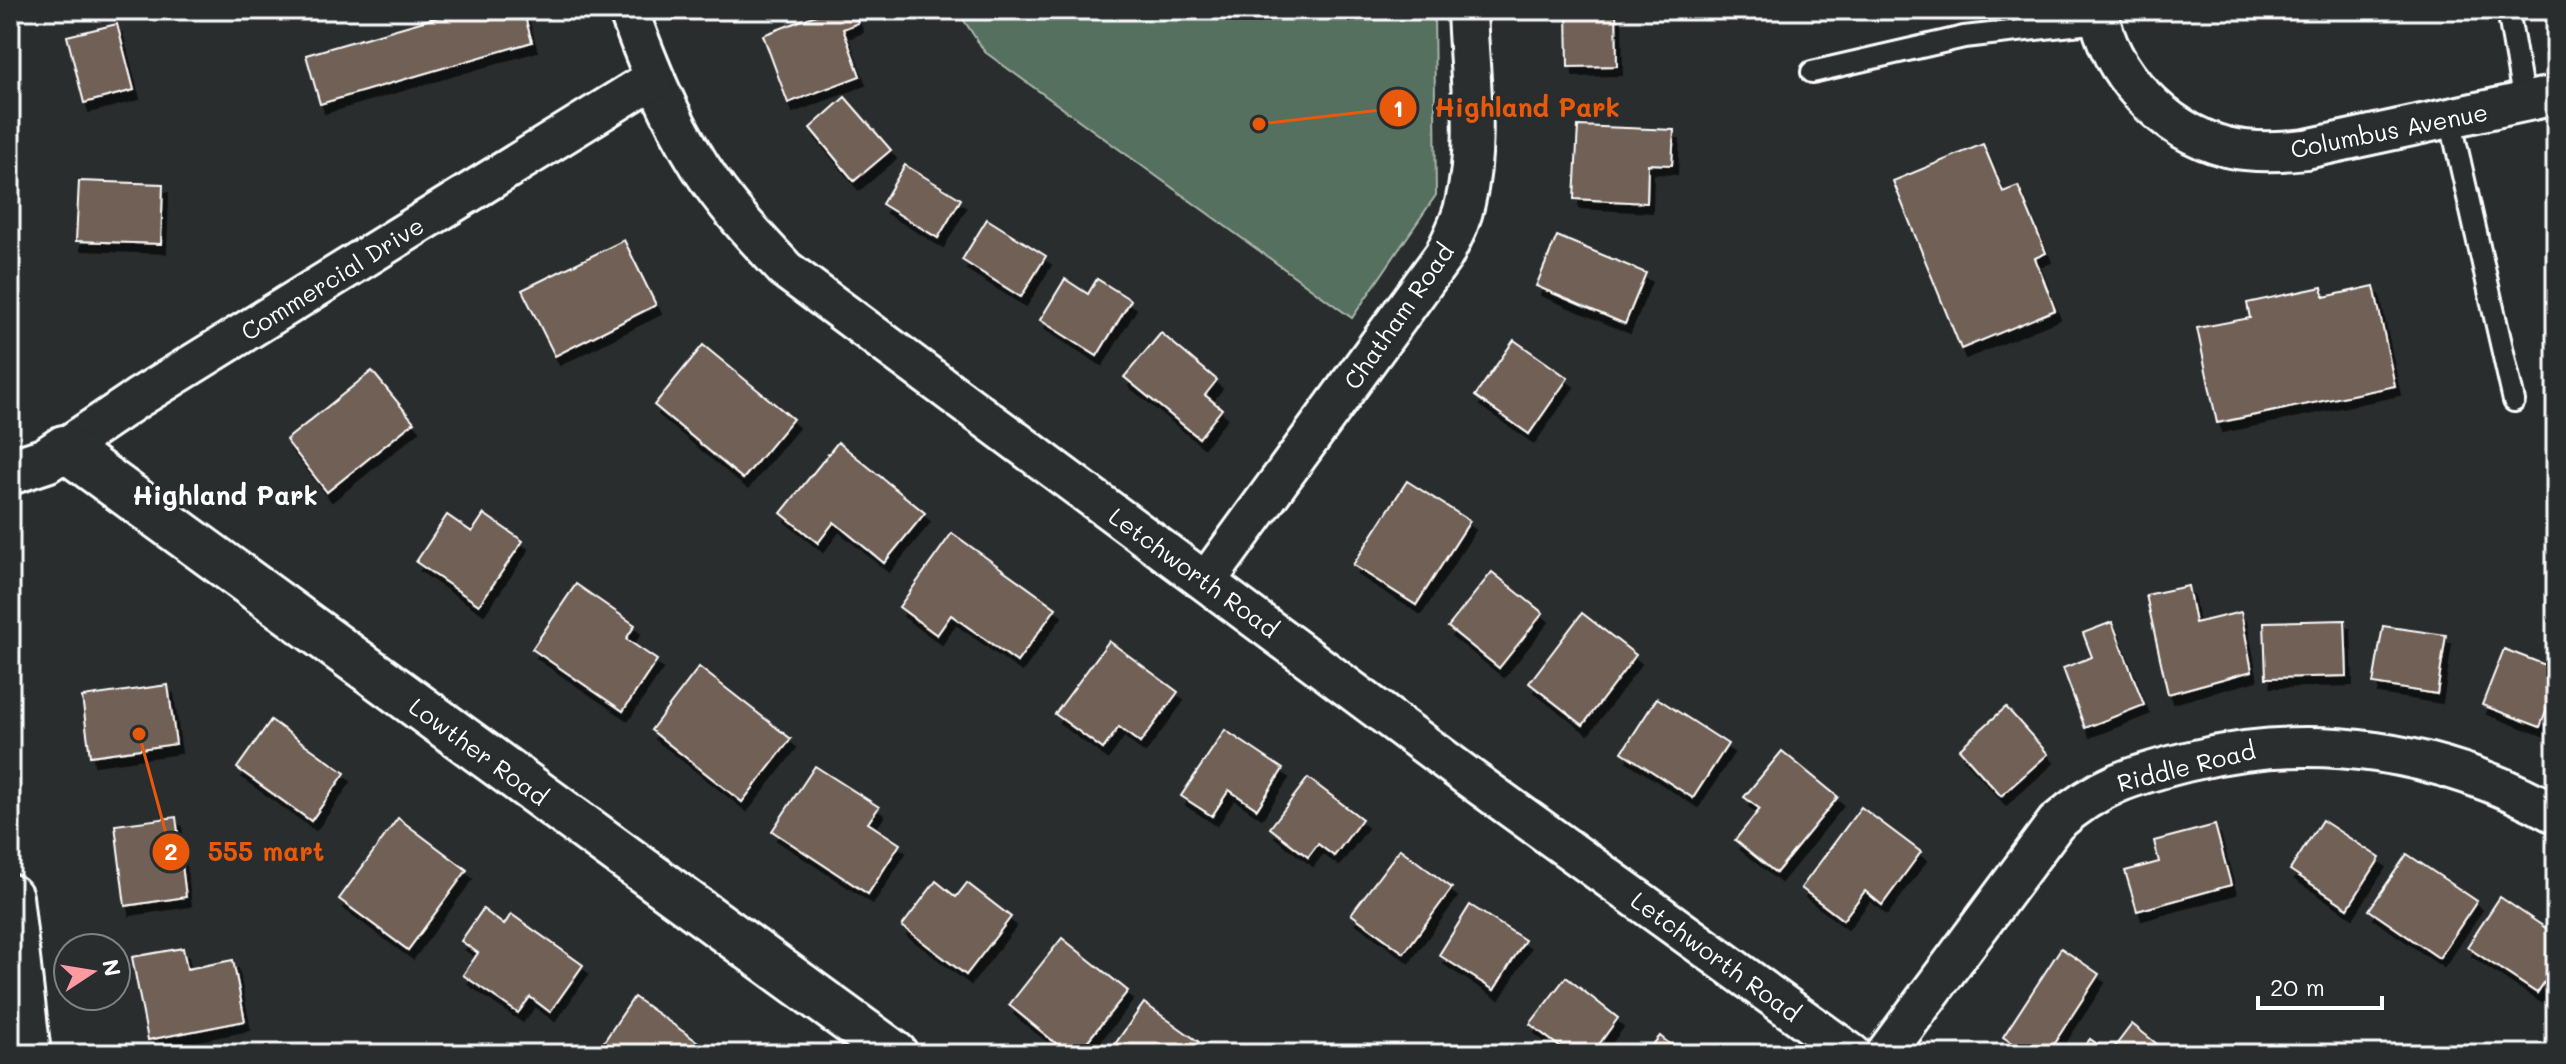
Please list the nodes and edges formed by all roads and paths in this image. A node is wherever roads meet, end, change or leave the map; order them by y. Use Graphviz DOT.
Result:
graph roads {
  1 [pos="628,10"];
  2 [pos="1467,10"];
  3 [pos="2508,10"];
  4 [pos="2099,16"];
  5 [pos="1812,72"];
  6 [pos="653,79"];
  7 [pos="2540,99"];
  8 [pos="2450,118"];
  9 [pos="2514,401"];
  10 [pos="64,448"];
  11 [pos="10,472"];
  12 [pos="1207,580"];
  13 [pos="2556,814"];
  14 [pos="10,897"];
  15 [pos="869,1047"];
  16 [pos="28,1054"];
  17 [pos="1852,1054"];
  18 [pos="1885,1054"];
  1 -- 6 [label="street, Letchworth Road"];
  2 -- 12 [label="street, Chatham Road"];
  3 -- 7 [label="lane"];
  4 -- 5 [label="lane"];
  4 -- 8 [label="street, Columbus Avenue"];
  6 -- 10 [label="street, Commercial Drive"];
  6 -- 12 [label="street, Letchworth Road"];
  7 -- 8 [label="street, Columbus Avenue"];
  8 -- 9 [label="lane"];
  10 -- 11 [label="main road, Commercial Drive"];
  10 -- 15 [label="main road, Lowther Road"];
  12 -- 17 [label="street, Letchworth Road"];
  13 -- 18 [label="street, Riddle Road"];
  14 -- 16 [label="main road"];
}
